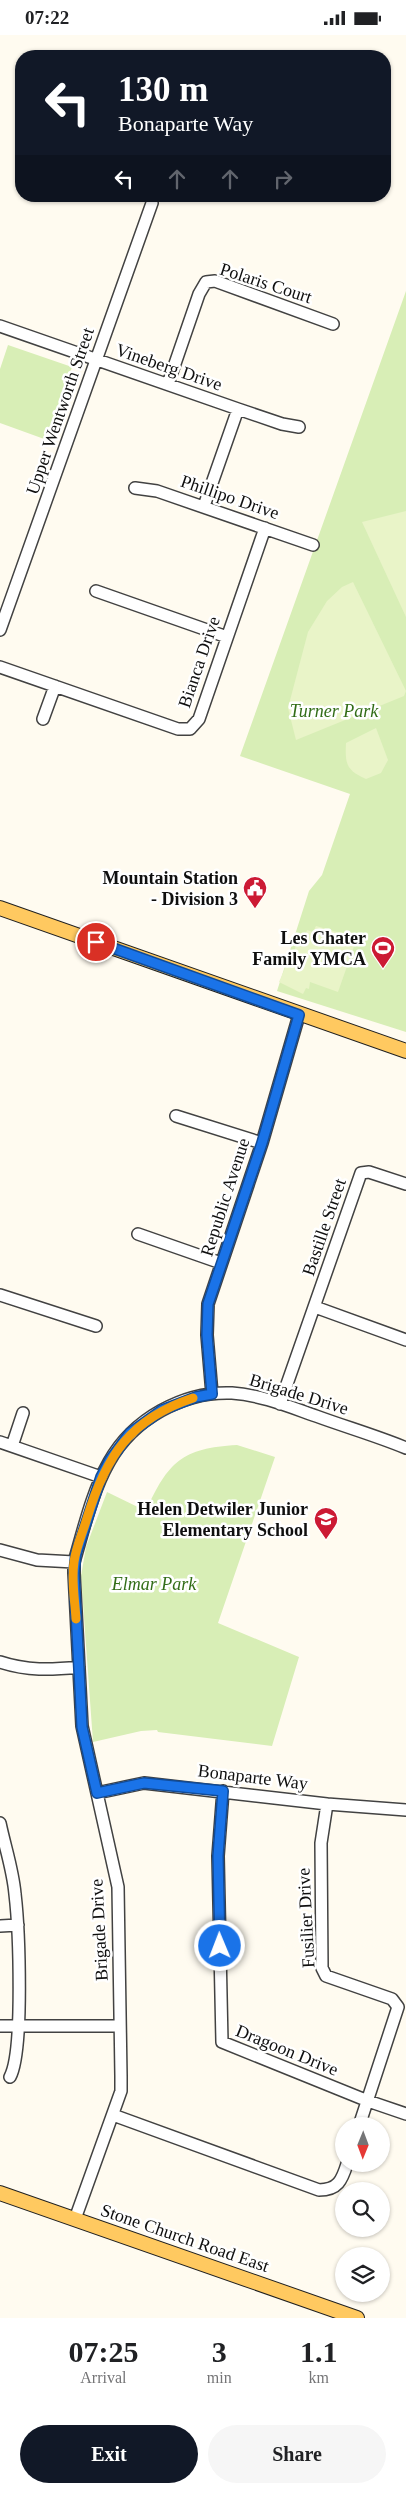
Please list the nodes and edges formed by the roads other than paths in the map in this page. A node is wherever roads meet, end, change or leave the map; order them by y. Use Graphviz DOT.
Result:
graph roads {
  1 [pos="152,203"];
  2 [pos="333,323"];
  3 [pos="0,326"];
  4 [pos="97,361"];
  5 [pos="168,384"];
  6 [pos="238,409"];
  7 [pos="299,427"];
  8 [pos="135,488"];
  9 [pos="204,506"];
  10 [pos="265,528"];
  11 [pos="313,545"];
  12 [pos="96,591"];
  13 [pos="0,630"];
  14 [pos="226,637"];
  15 [pos="0,667"];
  16 [pos="55,686"];
  17 [pos="44,719"];
  18 [pos="0,908"];
  19 [pos="299,1015"];
  20 [pos="406,1051"];
  21 [pos="176,1116"];
  22 [pos="262,1143"];
  23 [pos="406,1184"];
  24 [pos="138,1234"];
  25 [pos="221,1263"];
  26 [pos="0,1295"];
  27 [pos="315,1307"];
  28 [pos="96,1326"];
  29 [pos="406,1340"];
  30 [pos="212,1394"];
  31 [pos="280,1404"];
  32 [pos="23,1413"];
  33 [pos="0,1443"];
  34 [pos="12,1446"];
  35 [pos="406,1448"];
  36 [pos="101,1477"];
  37 [pos="0,1551"];
  38 [pos="74,1562"];
  39 [pos="0,1662"];
  40 [pos="79,1667"];
  41 [pos="223,1791"];
  42 [pos="97,1793"];
  43 [pos="327,1804"];
  44 [pos="406,1810"];
  45 [pos="0,1823"];
  46 [pos="18,1925"];
  47 [pos="0,1926"];
  48 [pos="18,2025"];
  49 [pos="0,2026"];
  50 [pos="118,2026"];
  51 [pos="10,2077"];
  52 [pos="368,2101"];
  53 [pos="406,2114"];
  54 [pos="112,2115"];
  55 [pos="362,2117"];
  56 [pos="343,2173"];
  57 [pos="0,2193"];
  58 [pos="75,2219"];
  59 [pos="358,2318"];
  1 -- 4 [label="street, Upper Wentworth Street"];
  2 -- 5 [label="street, Polaris Court"];
  3 -- 4 [label="street, Vineberg Drive"];
  4 -- 5 [label="street, Vineberg Drive"];
  4 -- 13 [label="street, Upper Wentworth Street"];
  5 -- 6 [label="street, Vineberg Drive"];
  6 -- 7 [label="street, Vineberg Drive"];
  6 -- 9 [label="street"];
  8 -- 9 [label="street, Phillipo Drive"];
  9 -- 10 [label="street, Phillipo Drive"];
  10 -- 11 [label="street, Phillipo Drive"];
  10 -- 14 [label="street, Bianca Drive"];
  12 -- 14 [label="street"];
  14 -- 16 [label="street, Bianca Drive"];
  15 -- 16 [label="street, Bianca Drive"];
  16 -- 17 [label="street"];
  18 -- 19 [label="main road"];
  19 -- 20 [label="main road"];
  19 -- 22 [label="street, Republic Avenue"];
  21 -- 22 [label="street"];
  22 -- 25 [label="street, Republic Avenue"];
  23 -- 27 [label="street, Bastille Street"];
  24 -- 25 [label="street"];
  25 -- 30 [label="street, Republic Avenue"];
  26 -- 28 [label="street"];
  27 -- 29 [label="street"];
  27 -- 31 [label="street, Bastille Street"];
  30 -- 31 [label="street, Brigade Drive"];
  30 -- 36 [label="street, Brigade Drive"];
  31 -- 35 [label="street, Brigade Drive"];
  32 -- 34 [label="street"];
  33 -- 34 [label="street"];
  34 -- 36 [label="street"];
  36 -- 38 [label="street, Brigade Drive"];
  37 -- 38 [label="street"];
  38 -- 40 [label="street, Brigade Drive"];
  39 -- 40 [label="street"];
  40 -- 42 [label="street, Brigade Drive"];
  41 -- 42 [label="street, Bonaparte Way"];
  41 -- 43 [label="street, Bonaparte Way"];
  41 -- 52 [label="street, Dragoon Drive"];
  42 -- 50 [label="street, Brigade Drive"];
  43 -- 44 [label="street, Bonaparte Way"];
  43 -- 52 [label="street, Fusilier Drive"];
  45 -- 46 [label="street"];
  46 -- 47 [label="street"];
  46 -- 48 [label="street"];
  48 -- 49 [label="street"];
  48 -- 50 [label="street"];
  48 -- 51 [label="street"];
  50 -- 54 [label="street, Brigade Drive"];
  52 -- 53 [label="street, Dragoon Drive"];
  52 -- 55 [label="street, Fusilier Drive"];
  54 -- 56 [label="street"];
  54 -- 58 [label="street, Brigade Drive"];
  57 -- 58 [label="main road, Stone Church Road East"];
  58 -- 59 [label="main road, Stone Church Road East"];
}
